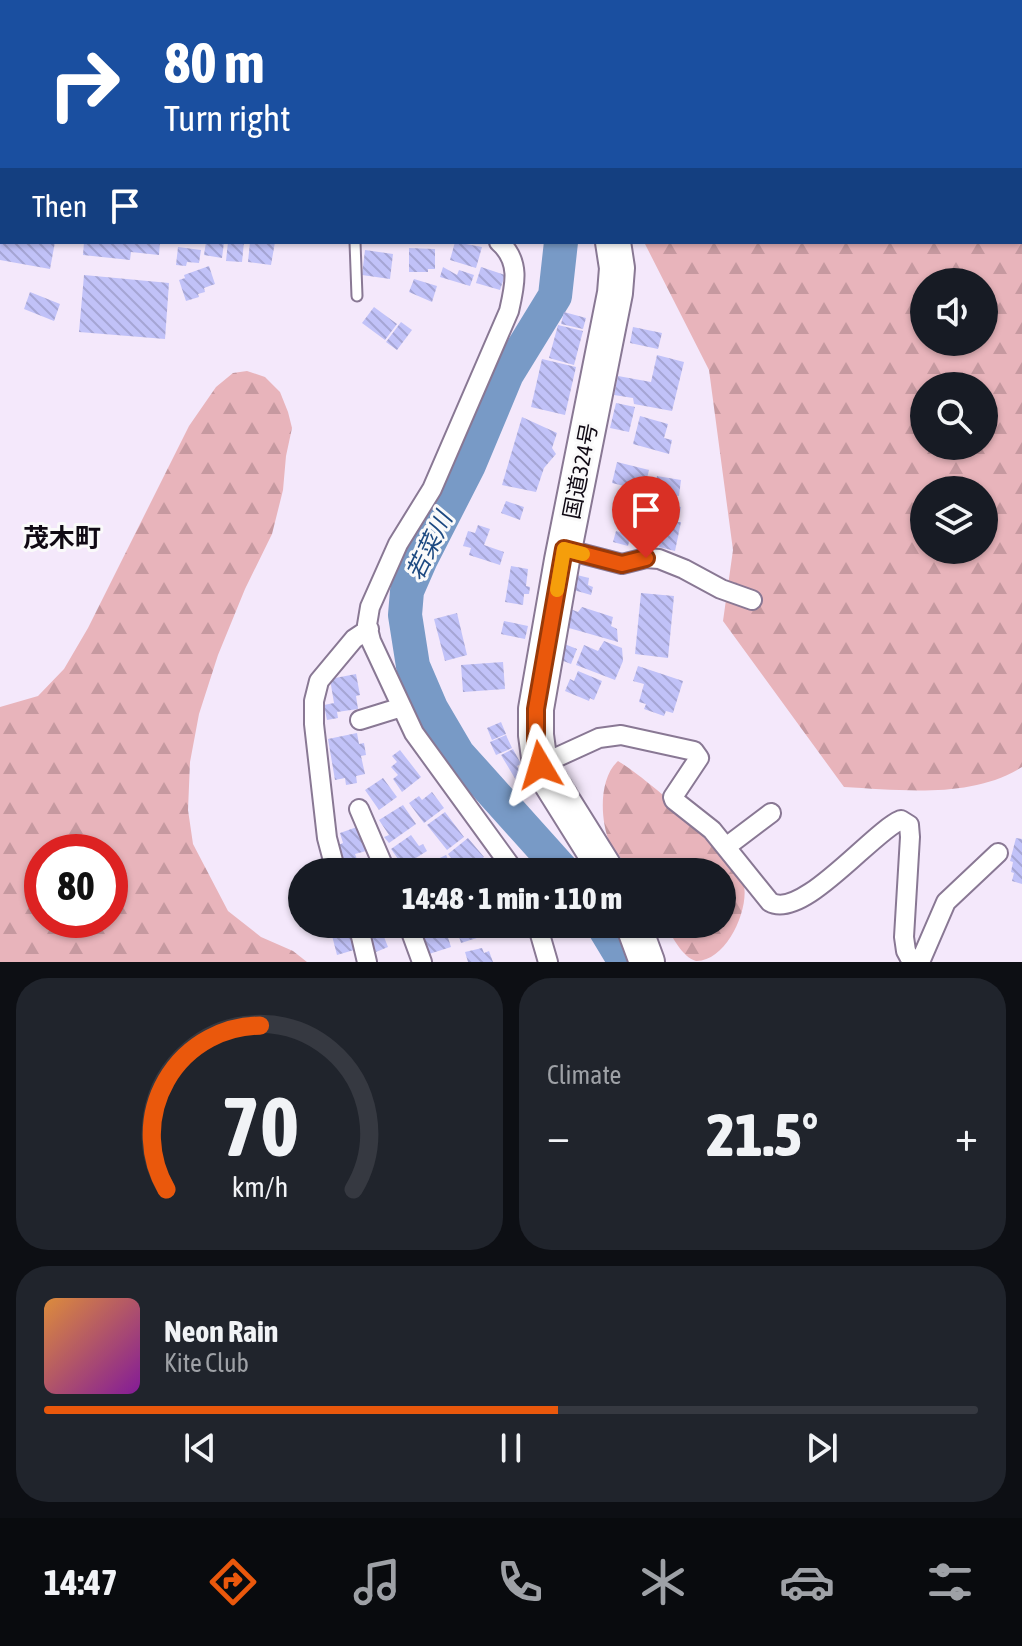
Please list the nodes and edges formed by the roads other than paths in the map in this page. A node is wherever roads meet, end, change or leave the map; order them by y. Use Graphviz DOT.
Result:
graph roads {
  1 [pos="355,244"];
  2 [pos="500,244"];
  3 [pos="613,244"];
  4 [pos="357,296"];
  5 [pos="564,549"];
  6 [pos="752,600"];
  7 [pos="369,629"];
  8 [pos="402,707"];
  9 [pos="360,720"];
  10 [pos="540,765"];
  11 [pos="359,809"];
  12 [pos="771,813"];
  13 [pos="726,847"];
  14 [pos="998,853"];
  15 [pos="332,858"];
  16 [pos="380,858"];
  17 [pos="502,858"];
  18 [pos="598,858"];
  19 [pos="361,938"];
  20 [pos="413,938"];
  21 [pos="541,938"];
  22 [pos="638,938"];
  23 [pos="367,962"];
  24 [pos="422,962"];
  25 [pos="548,962"];
  26 [pos="647,962"];
  27 [pos="912,962"];
  28 [pos="920,962"];
  1 -- 4 [label="lane"];
  2 -- 7 [label="street"];
  3 -- 5 [label="highway, 国道324号"];
  5 -- 6 [label="street"];
  5 -- 10 [label="highway, 国道324号"];
  7 -- 8 [label="street"];
  7 -- 15 [label="street"];
  8 -- 9 [label="street"];
  8 -- 17 [label="street"];
  10 -- 13 [label="street"];
  10 -- 18 [label="highway, 国道324号"];
  11 -- 16 [label="street"];
  12 -- 13 [label="street"];
  13 -- 27 [label="street"];
  14 -- 28 [label="street"];
  19 -- 23 [label="street"];
  20 -- 24 [label="street"];
  21 -- 25 [label="street"];
  22 -- 26 [label="highway"];
}
